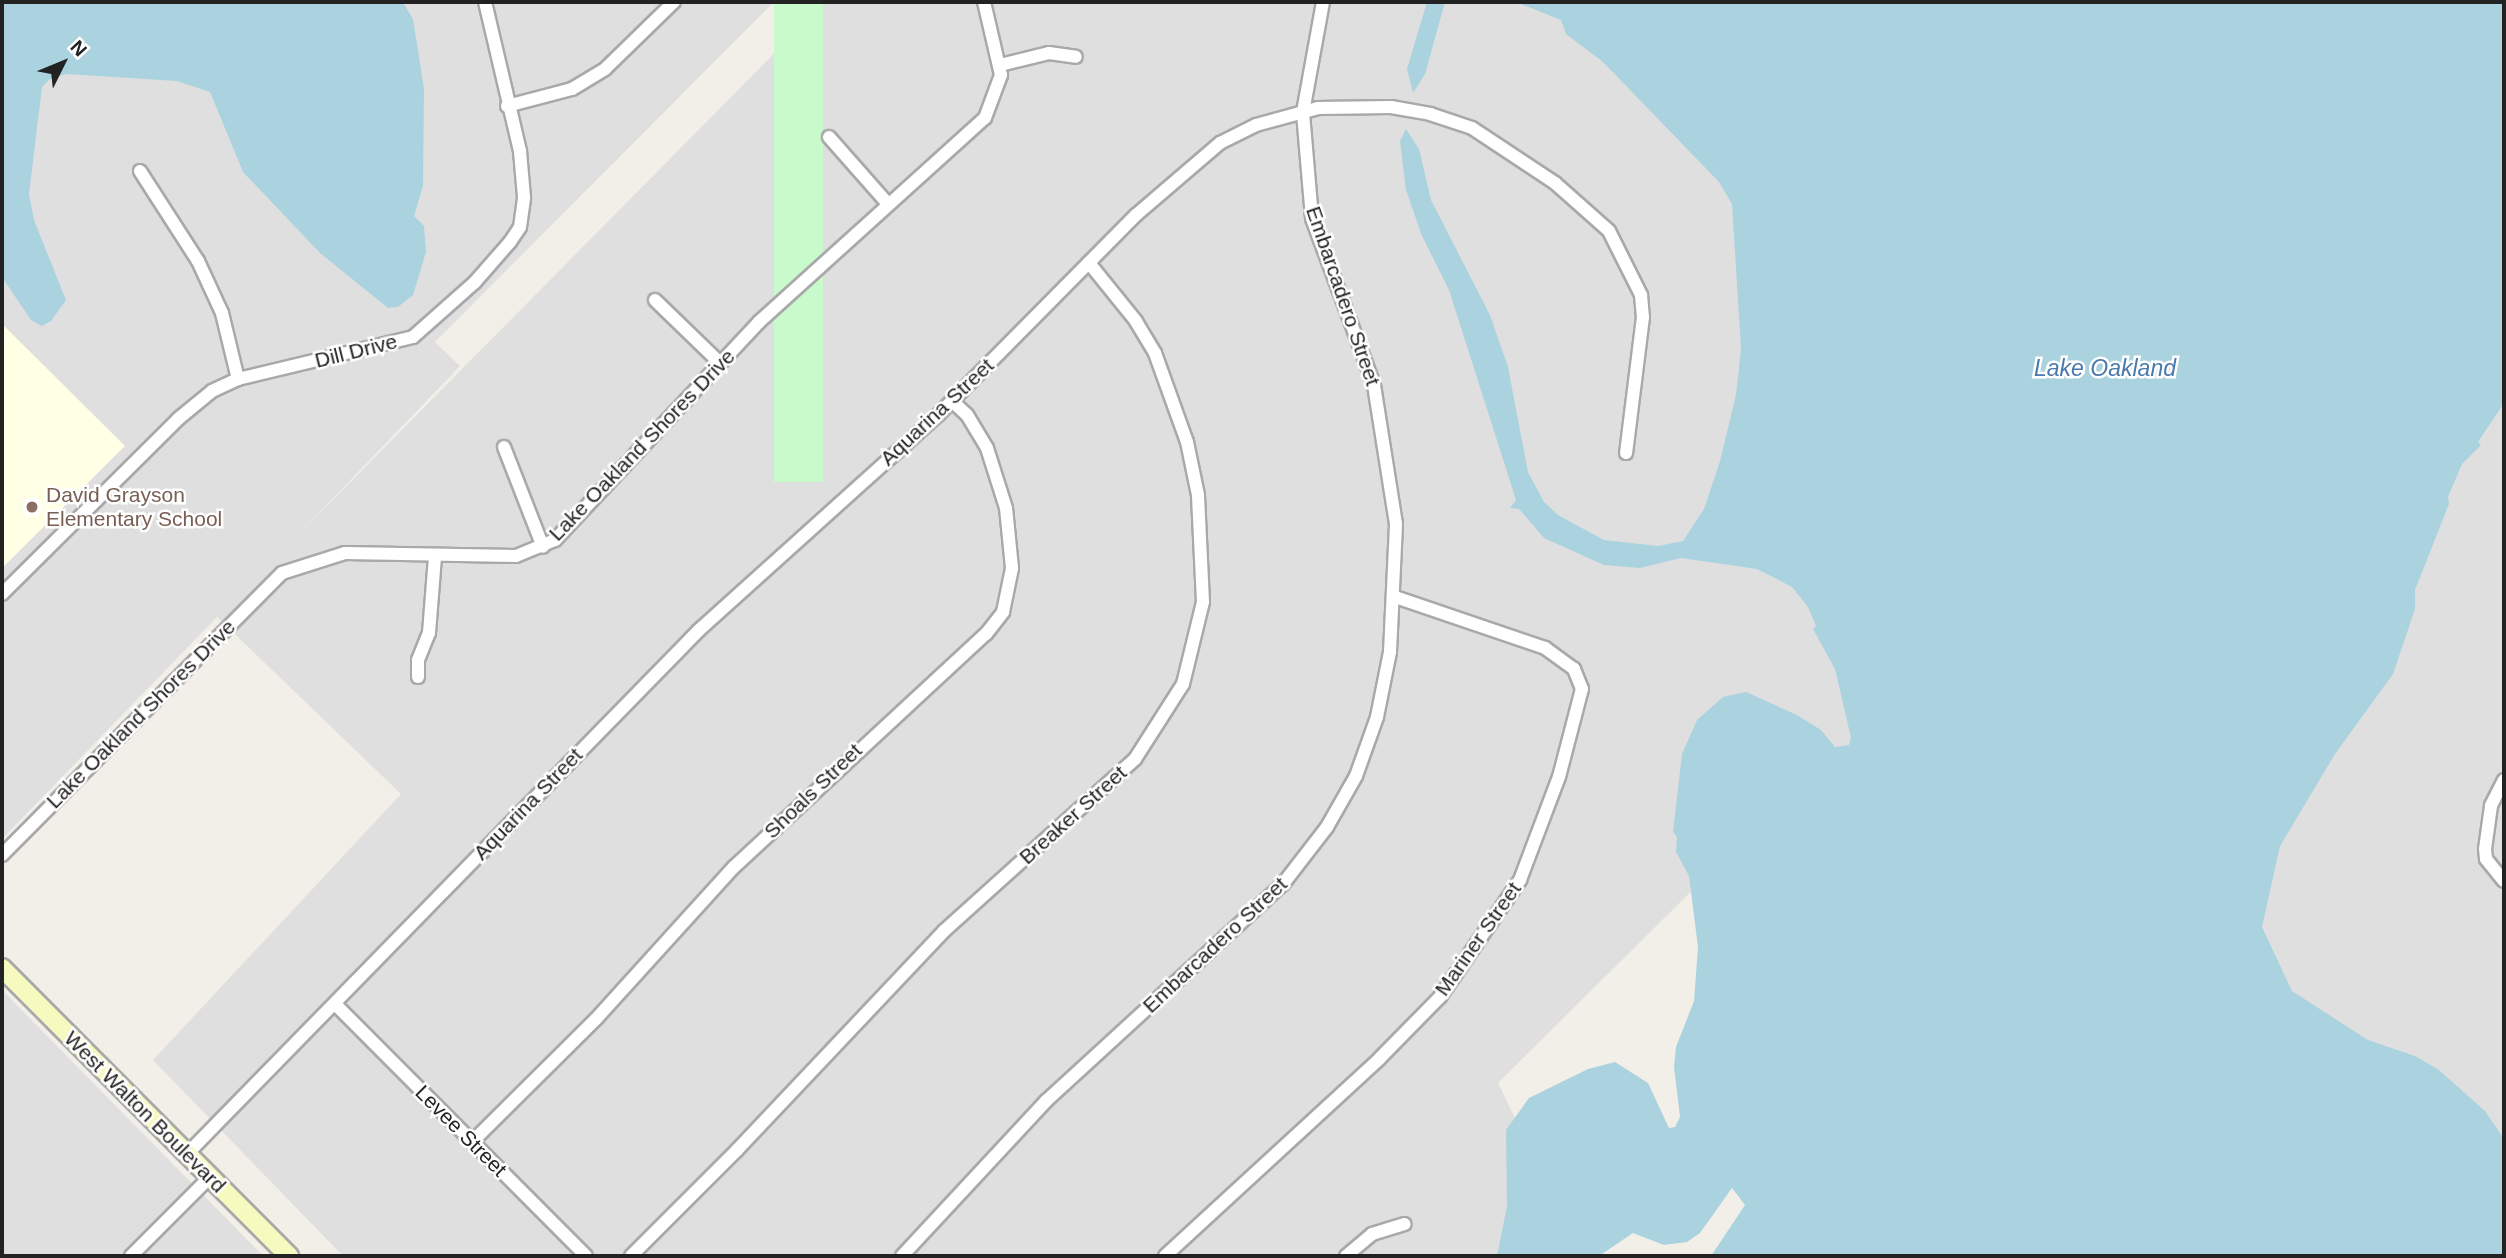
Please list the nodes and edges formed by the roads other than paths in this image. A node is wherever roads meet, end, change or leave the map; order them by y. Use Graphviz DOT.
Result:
graph roads {
  1 [pos="485,2"];
  2 [pos="674,2"];
  3 [pos="984,2"];
  4 [pos="1323,2"];
  5 [pos="1076,57"];
  6 [pos="1000,65"];
  7 [pos="507,106"];
  8 [pos="1303,112"];
  9 [pos="828,136"];
  10 [pos="139,171"];
  11 [pos="888,204"];
  12 [pos="1089,263"];
  13 [pos="655,300"];
  14 [pos="719,362"];
  15 [pos="238,379"];
  16 [pos="952,401"];
  17 [pos="504,447"];
  18 [pos="1626,453"];
  19 [pos="543,547"];
  20 [pos="435,556"];
  21 [pos="2,594"];
  22 [pos="1395,597"];
  23 [pos="418,677"];
  24 [pos="2504,779"];
  25 [pos="2,855"];
  26 [pos="2504,880"];
  27 [pos="2,968"];
  28 [pos="337,1005"];
  29 [pos="472,1142"];
  30 [pos="187,1154"];
  31 [pos="210,1177"];
  32 [pos="1404,1224"];
  33 [pos="131,1256"];
  34 [pos="289,1256"];
  35 [pos="586,1256"];
  36 [pos="631,1256"];
  37 [pos="902,1256"];
  38 [pos="1165,1256"];
  39 [pos="1346,1256"];
  1 -- 7 [label="street, Dill Drive"];
  2 -- 7 [label="street"];
  3 -- 6 [label="street, Lake Oakland Shores Drive"];
  4 -- 8 [label="street"];
  5 -- 6 [label="street"];
  6 -- 11 [label="street, Lake Oakland Shores Drive"];
  7 -- 15 [label="street, Dill Drive"];
  8 -- 12 [label="street, Aquarina Street"];
  8 -- 18 [label="street, Aquarina Street"];
  8 -- 22 [label="street, Embarcadero Street"];
  9 -- 11 [label="street"];
  10 -- 15 [label="street"];
  11 -- 14 [label="street, Lake Oakland Shores Drive"];
  12 -- 16 [label="street, Aquarina Street"];
  12 -- 36 [label="street, Breaker Street"];
  13 -- 14 [label="street"];
  14 -- 19 [label="street, Lake Oakland Shores Drive"];
  15 -- 21 [label="street, Dill Drive"];
  16 -- 28 [label="street, Aquarina Street"];
  16 -- 29 [label="street, Shoals Street"];
  17 -- 19 [label="street"];
  19 -- 20 [label="street, Lake Oakland Shores Drive"];
  20 -- 23 [label="street"];
  20 -- 25 [label="street, Lake Oakland Shores Drive"];
  22 -- 37 [label="street, Embarcadero Street"];
  22 -- 38 [label="street, Mariner Street"];
  24 -- 26 [label="street"];
  27 -- 30 [label="main road, West Walton Boulevard"];
  28 -- 29 [label="street, Levee Street"];
  28 -- 30 [label="street, Aquarina Street"];
  29 -- 35 [label="street, Levee Street"];
  30 -- 31 [label="main road, West Walton Boulevard"];
  31 -- 33 [label="street"];
  31 -- 34 [label="main road, West Walton Boulevard"];
  32 -- 39 [label="street"];
}
